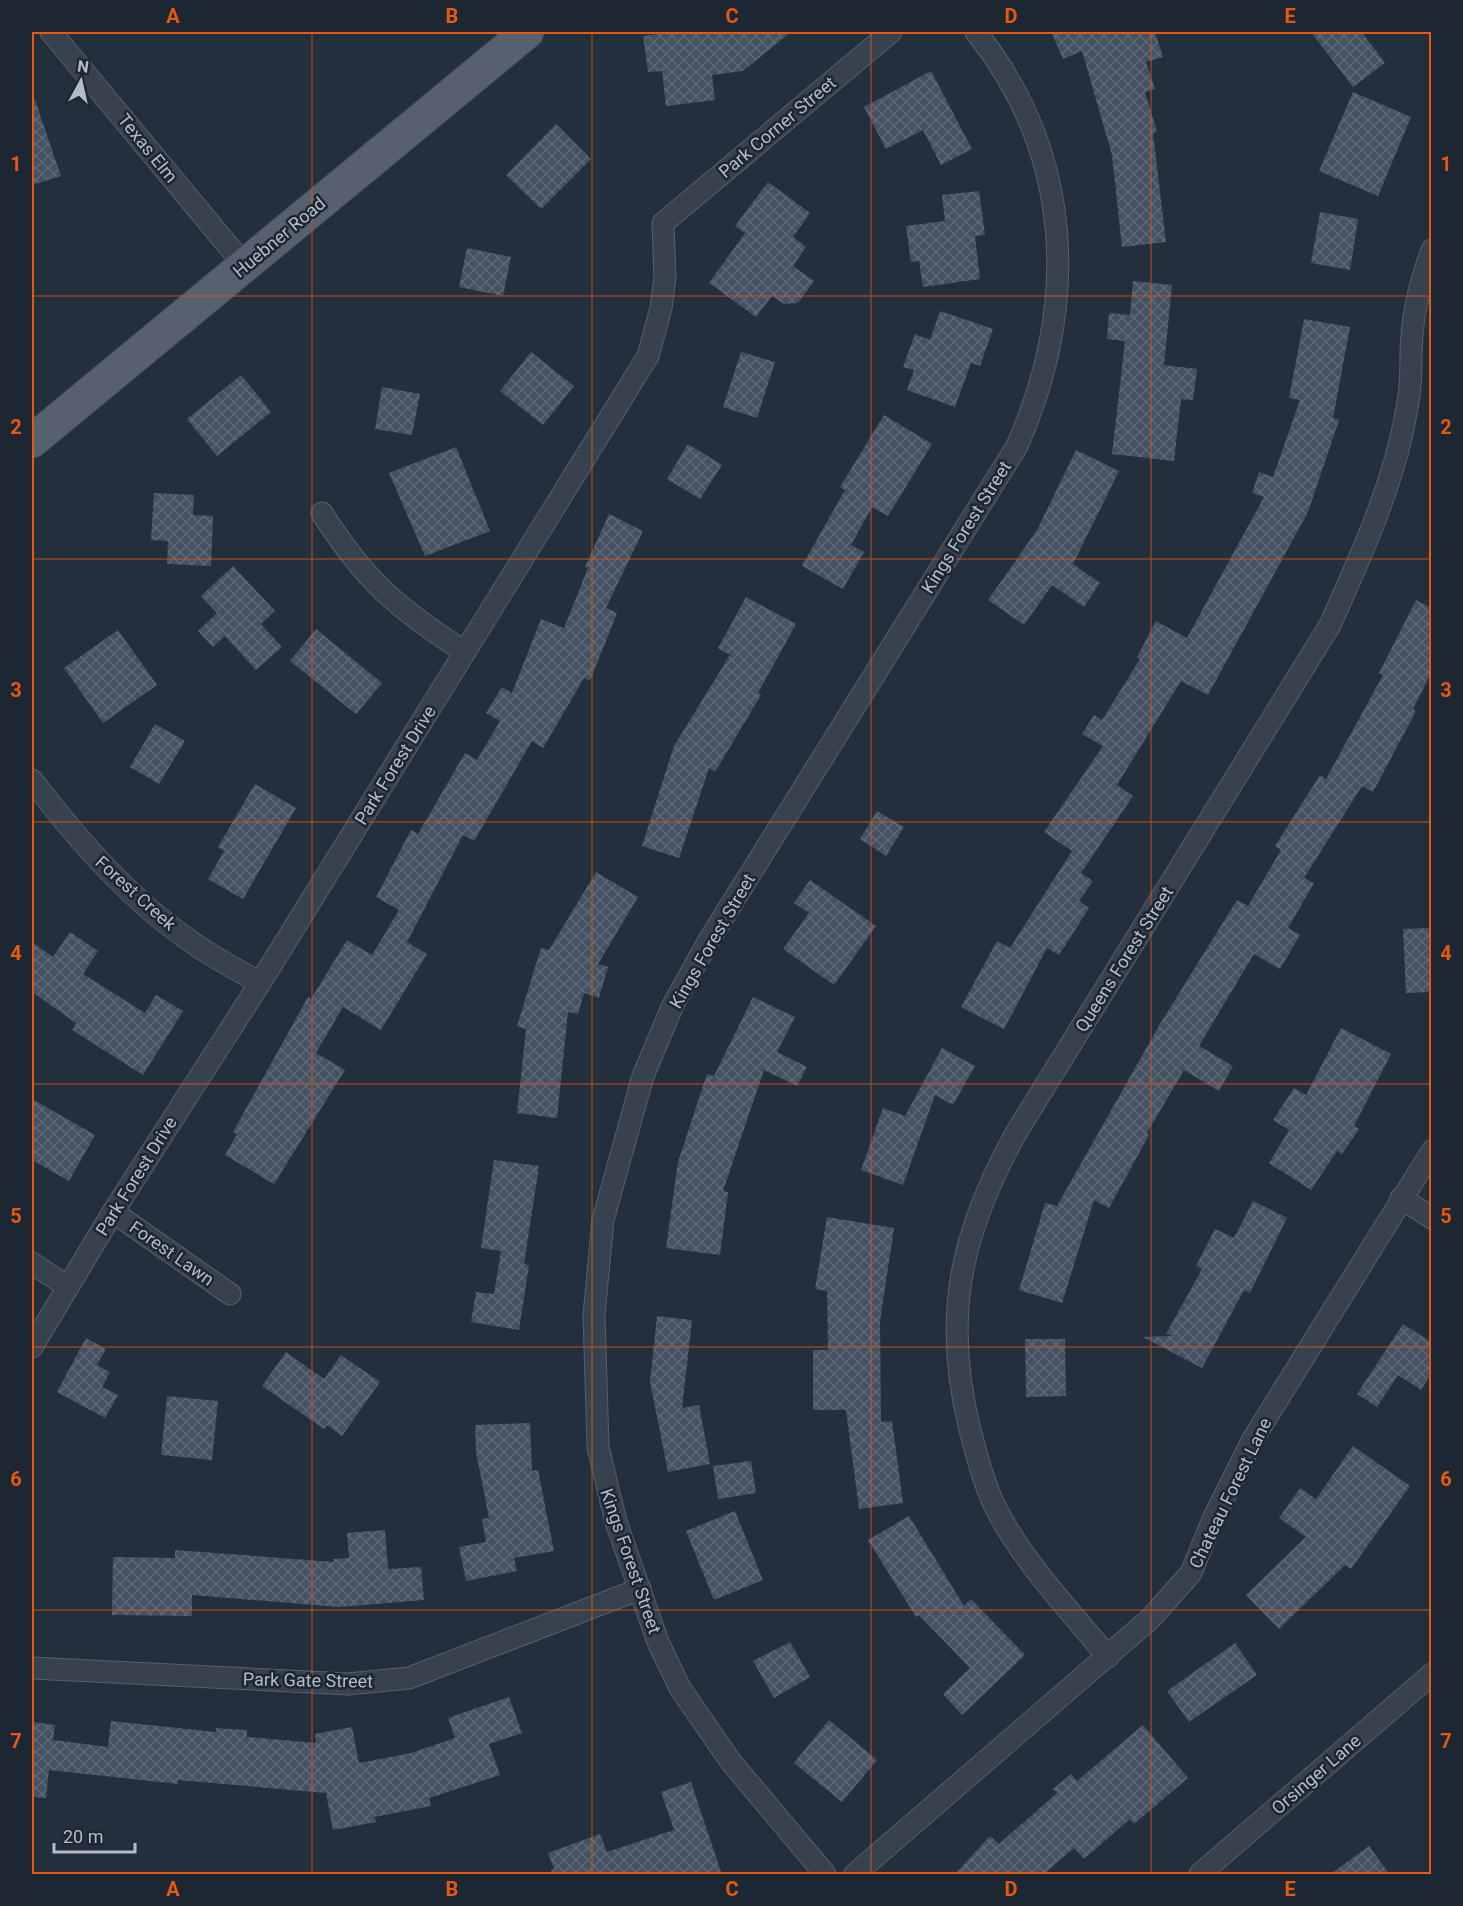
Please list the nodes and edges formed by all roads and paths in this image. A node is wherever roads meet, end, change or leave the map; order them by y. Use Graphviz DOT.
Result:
graph roads {
  1 [pos="51,32"];
  2 [pos="526,32"];
  3 [pos="891,32"];
  4 [pos="976,32"];
  5 [pos="663,223"];
  6 [pos="1431,250"];
  7 [pos="245,266"];
  8 [pos="32,441"];
  9 [pos="322,513"];
  10 [pos="465,652"];
  11 [pos="32,780"];
  12 [pos="260,983"];
  13 [pos="1431,1151"];
  14 [pos="1401,1198"];
  15 [pos="113,1212"];
  16 [pos="1431,1218"];
  17 [pos="32,1263"];
  18 [pos="68,1287"];
  19 [pos="230,1294"];
  20 [pos="32,1347"];
  21 [pos="640,1589"];
  22 [pos="1107,1657"];
  23 [pos="32,1668"];
  24 [pos="1431,1674"];
  25 [pos="825,1875"];
  26 [pos="855,1875"];
  27 [pos="1200,1875"];
  1 -- 7 [label="street, Texas Elm"];
  2 -- 7 [label="main road, Huebner Road"];
  3 -- 5 [label="street, Park Corner Street"];
  4 -- 21 [label="street, Kings Forest Street"];
  5 -- 10 [label="street, Park Forest Drive"];
  6 -- 22 [label="street, Queens Forest Street"];
  7 -- 8 [label="main road, Huebner Road"];
  9 -- 10 [label="street"];
  10 -- 12 [label="street, Park Forest Drive"];
  11 -- 12 [label="street, Forest Creek"];
  12 -- 15 [label="street, Park Forest Drive"];
  13 -- 14 [label="street, Chateau Forest Lane"];
  14 -- 16 [label="street"];
  14 -- 22 [label="street, Chateau Forest Lane"];
  15 -- 18 [label="street, Park Forest Drive"];
  15 -- 19 [label="street, Forest Lawn"];
  17 -- 18 [label="street"];
  18 -- 20 [label="street, Park Forest Drive"];
  21 -- 23 [label="street, Park Gate Street"];
  21 -- 25 [label="street, Kings Forest Street"];
  22 -- 26 [label="street, Chateau Forest Lane"];
  24 -- 27 [label="street, Orsinger Lane"];
}
